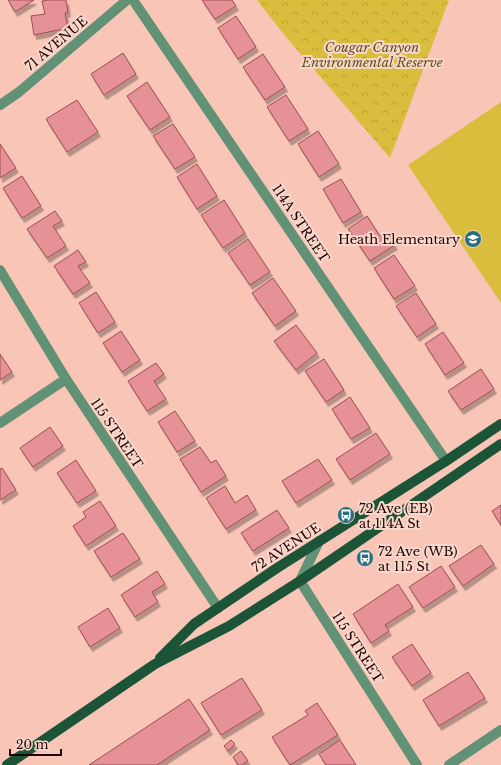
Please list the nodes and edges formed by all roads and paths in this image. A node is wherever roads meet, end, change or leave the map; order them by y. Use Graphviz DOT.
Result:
graph roads {
  1 [pos="127,0"];
  2 [pos="133,0"];
  3 [pos="0,104"];
  4 [pos="0,270"];
  5 [pos="66,379"];
  6 [pos="0,423"];
  7 [pos="501,424"];
  8 [pos="501,444"];
  9 [pos="446,461"];
  10 [pos="319,542"];
  11 [pos="300,581"];
  12 [pos="218,608"];
  13 [pos="154,664"];
  14 [pos="501,730"];
  15 [pos="8,765"];
  16 [pos="418,765"];
  17 [pos="449,765"];
  1 -- 3 [label="street, 71 AVENUE"];
  2 -- 9 [label="street, 114A STREET"];
  4 -- 5 [label="street, 115 STREET"];
  5 -- 6 [label="street"];
  5 -- 12 [label="street, 115 STREET"];
  7 -- 9 [label="main road, 72 AVENUE"];
  8 -- 11 [label="main road, 72 AVENUE"];
  9 -- 10 [label="main road, 72 AVENUE"];
  10 -- 11 [label="street"];
  10 -- 12 [label="main road, 72 AVENUE"];
  11 -- 13 [label="main road, 72 AVENUE"];
  11 -- 16 [label="street, 115 STREET"];
  12 -- 13 [label="main road, 72 AVENUE"];
  13 -- 15 [label="main road, 72 AVENUE"];
  14 -- 17 [label="street"];
}
